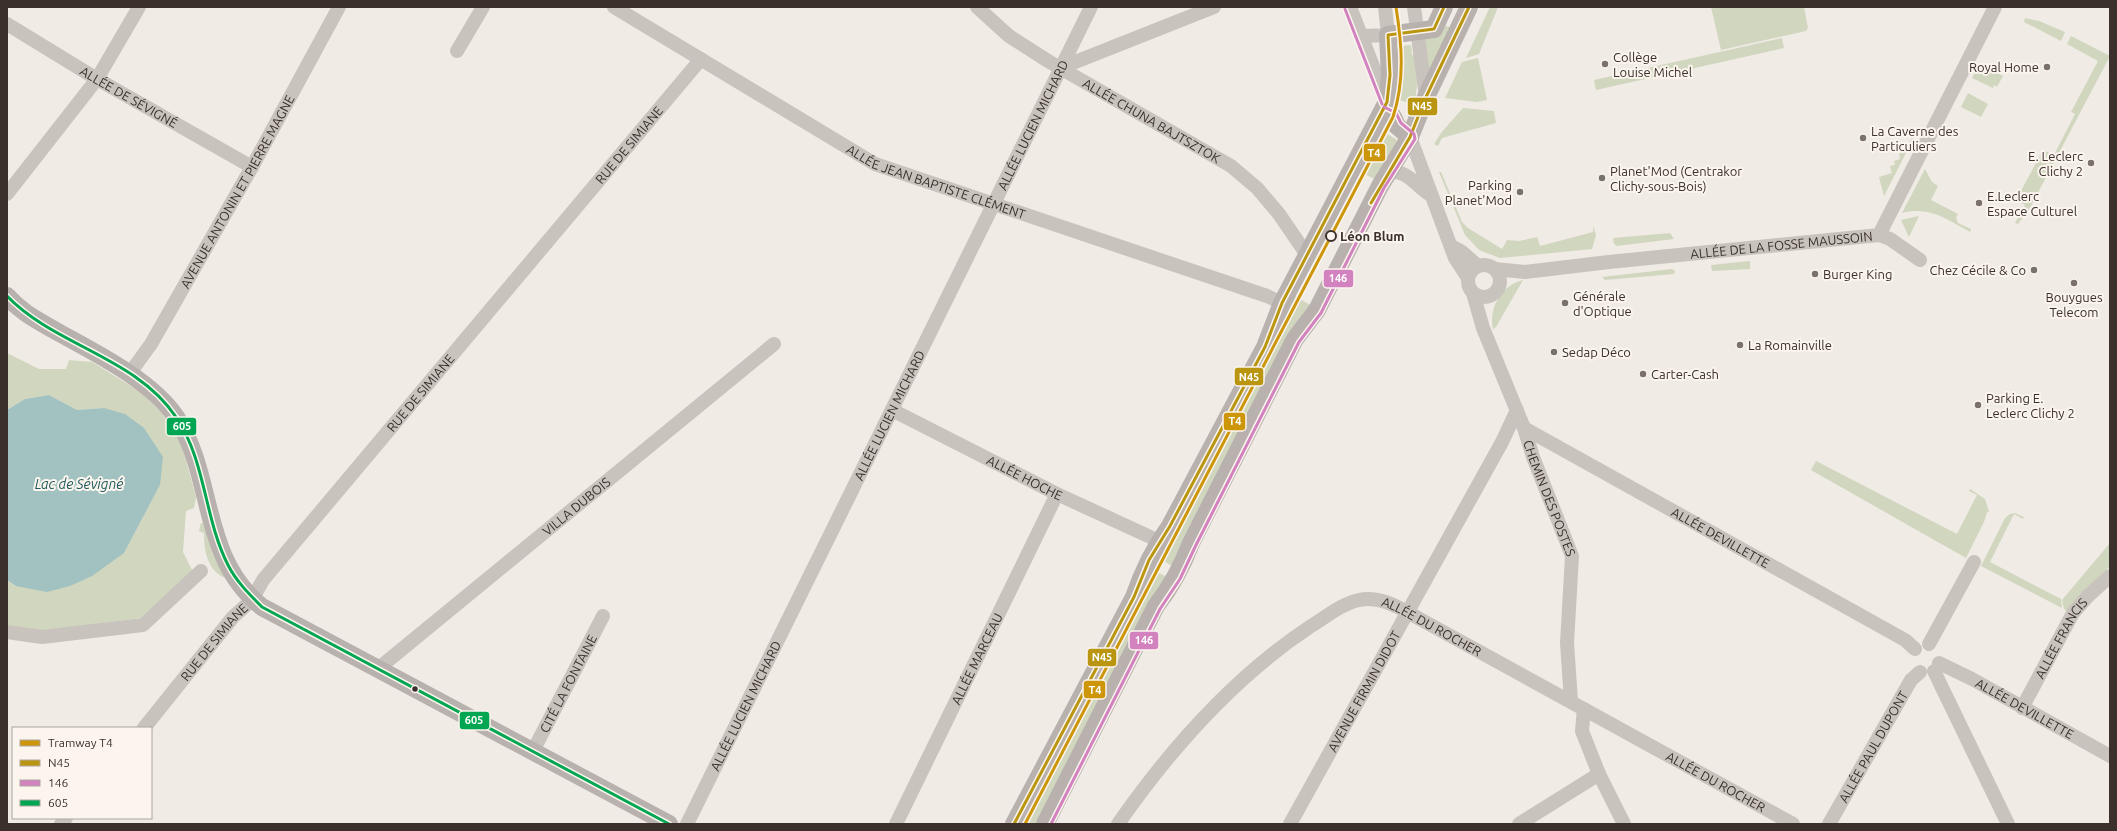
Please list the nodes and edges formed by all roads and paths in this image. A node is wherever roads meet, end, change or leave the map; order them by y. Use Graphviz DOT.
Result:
graph roads {
  1 [pos="139,7"];
  2 [pos="339,7"];
  3 [pos="484,7"];
  4 [pos="614,7"];
  5 [pos="977,7"];
  6 [pos="1091,7"];
  7 [pos="1214,7"];
  8 [pos="1350,7"];
  9 [pos="1385,7"];
  10 [pos="1414,7"];
  11 [pos="1444,7"];
  12 [pos="1469,7"];
  13 [pos="1995,7"];
  14 [pos="7,24"];
  15 [pos="1417,31"];
  16 [pos="1388,35"];
  17 [pos="1362,36"];
  18 [pos="457,51"];
  19 [pos="701,59"];
  20 [pos="1060,68"];
  21 [pos="97,78"];
  22 [pos="1426,97"];
  23 [pos="1384,107"];
  24 [pos="1410,137"];
  25 [pos="252,167"];
  26 [pos="1388,172"];
  27 [pos="7,194"];
  28 [pos="1431,195"];
  29 [pos="994,203"];
  30 [pos="1879,235"];
  31 [pos="1451,246"];
  32 [pos="1307,255"];
  33 [pos="1920,260"];
  34 [pos="1478,266"];
  35 [pos="1495,269"];
  36 [pos="1525,272"];
  37 [pos="1468,278"];
  38 [pos="1500,285"];
  39 [pos="1473,293"];
  40 [pos="7,296"];
  41 [pos="1489,296"];
  42 [pos="1282,303"];
  43 [pos="1483,328"];
  44 [pos="774,344"];
  45 [pos="130,374"];
  46 [pos="892,410"];
  47 [pos="1517,410"];
  48 [pos="1524,428"];
  49 [pos="1057,494"];
  50 [pos="1160,540"];
  51 [pos="1974,562"];
  52 [pos="201,571"];
  53 [pos="2110,576"];
  54 [pos="252,600"];
  55 [pos="1408,612"];
  56 [pos="603,616"];
  57 [pos="7,632"];
  58 [pos="1929,644"];
  59 [pos="1915,649"];
  60 [pos="379,668"];
  61 [pos="1931,669"];
  62 [pos="1571,701"];
  63 [pos="2022,708"];
  64 [pos="1584,709"];
  65 [pos="145,727"];
  66 [pos="533,751"];
  67 [pos="2110,756"];
  68 [pos="1599,774"];
  69 [pos="669,824"];
  70 [pos="687,824"];
  71 [pos="896,824"];
  72 [pos="1014,824"];
  73 [pos="1045,824"];
  74 [pos="1118,824"];
  75 [pos="1290,824"];
  76 [pos="1519,824"];
  77 [pos="1624,824"];
  78 [pos="1793,824"];
  79 [pos="1829,824"];
  80 [pos="2008,824"];
  1 -- 21 [label="street"];
  2 -- 25 [label="street, AVENUE ANTONIN ET PIERRE MAGNE"];
  3 -- 18 [label="street"];
  4 -- 19 [label="street, ALLÉE JEAN BAPTISTE CLÉMENT"];
  5 -- 20 [label="street, ALLÉE CHUNA BAJTSZTOK"];
  6 -- 20 [label="street, ALLÉE LUCIEN MICHARD"];
  7 -- 20 [label="street"];
  8 -- 17 [label="street"];
  9 -- 16 [label="street"];
  10 -- 15 [label="street"];
  11 -- 15 [label="main road"];
  12 -- 22 [label="main road"];
  13 -- 30 [label="street, ALLÉE DE LA FOSSE MAUSSOIN"];
  14 -- 21 [label="street, ALLÉE DE SÉVIGNÉ"];
  15 -- 16 [label="main road"];
  15 -- 22 [label="street"];
  16 -- 17 [label="street"];
  16 -- 23 [label="main road"];
  17 -- 23 [label="street"];
  19 -- 29 [label="street, ALLÉE JEAN BAPTISTE CLÉMENT"];
  19 -- 54 [label="street, RUE DE SIMIANE"];
  20 -- 29 [label="street, ALLÉE LUCIEN MICHARD"];
  20 -- 32 [label="street, ALLÉE CHUNA BAJTSZTOK"];
  21 -- 25 [label="street, ALLÉE DE SÉVIGNÉ"];
  21 -- 27 [label="street"];
  22 -- 24 [label="main road"];
  23 -- 24 [label="main road"];
  23 -- 32 [label="main road"];
  24 -- 26 [label="main road"];
  24 -- 28 [label="street"];
  25 -- 45 [label="street, AVENUE ANTONIN ET PIERRE MAGNE"];
  26 -- 28 [label="street"];
  26 -- 73 [label="main road"];
  28 -- 31 [label="street"];
  29 -- 42 [label="street, ALLÉE JEAN BAPTISTE CLÉMENT"];
  29 -- 46 [label="street, ALLÉE LUCIEN MICHARD"];
  30 -- 33 [label="street"];
  30 -- 36 [label="street, ALLÉE DE LA FOSSE MAUSSOIN"];
  31 -- 34 [label="street"];
  31 -- 37 [label="street"];
  32 -- 42 [label="main road"];
  34 -- 35 [label="street"];
  34 -- 37 [label="street"];
  35 -- 36 [label="street, ALLÉE DE LA FOSSE MAUSSOIN"];
  35 -- 38 [label="street"];
  36 -- 38 [label="street, ALLÉE DE LA FOSSE MAUSSOIN"];
  37 -- 39 [label="street"];
  38 -- 41 [label="street"];
  39 -- 41 [label="street"];
  39 -- 43 [label="street, CHEMIN DES POSTES"];
  40 -- 45 [label="main road"];
  41 -- 43 [label="street"];
  42 -- 50 [label="main road"];
  43 -- 47 [label="street, CHEMIN DES POSTES"];
  44 -- 60 [label="street, VILLA DUBOIS"];
  45 -- 54 [label="main road"];
  46 -- 49 [label="street, ALLÉE HOCHE"];
  46 -- 70 [label="street, ALLÉE LUCIEN MICHARD"];
  47 -- 48 [label="street, CHEMIN DES POSTES"];
  47 -- 55 [label="street, AVENUE FIRMIN DIDOT"];
  48 -- 59 [label="street, ALLÉE DEVILLETTE"];
  48 -- 62 [label="street, CHEMIN DES POSTES"];
  49 -- 50 [label="street, ALLÉE HOCHE"];
  49 -- 71 [label="street, ALLÉE MARCEAU"];
  50 -- 72 [label="main road"];
  51 -- 58 [label="street"];
  52 -- 57 [label="street"];
  53 -- 63 [label="street, ALLÉE FRANCIS"];
  54 -- 60 [label="main road"];
  54 -- 65 [label="street, RUE DE SIMIANE"];
  55 -- 62 [label="street, ALLÉE DU ROCHER"];
  55 -- 74 [label="street, ALLÉE DU ROCHER"];
  55 -- 75 [label="street, AVENUE FIRMIN DIDOT"];
  56 -- 66 [label="street, CITÉ LA FONTAINE"];
  58 -- 59 [label="street"];
  58 -- 61 [label="street"];
  59 -- 61 [label="street"];
  60 -- 66 [label="main road"];
  61 -- 63 [label="street, ALLÉE DEVILLETTE"];
  61 -- 79 [label="street, ALLÉE PAUL DUPONT"];
  61 -- 80 [label="street"];
  62 -- 64 [label="street, ALLÉE DU ROCHER"];
  63 -- 67 [label="street, ALLÉE DEVILLETTE"];
  64 -- 68 [label="street"];
  64 -- 78 [label="street, ALLÉE DU ROCHER"];
  66 -- 69 [label="main road"];
  68 -- 76 [label="street"];
  68 -- 77 [label="street"];
}
